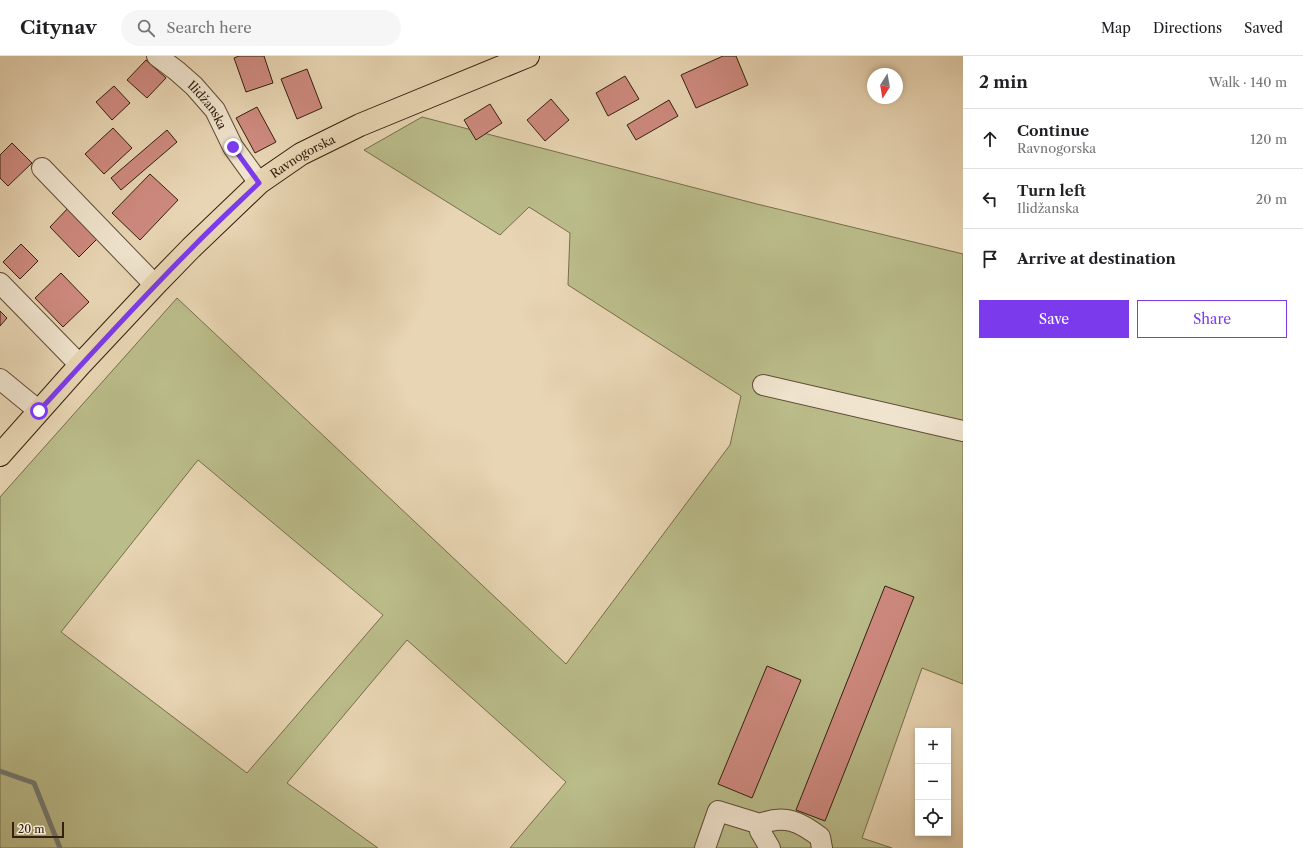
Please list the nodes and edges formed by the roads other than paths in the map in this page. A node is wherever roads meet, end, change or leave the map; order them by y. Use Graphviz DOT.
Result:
graph roads {
  1 [pos="157,56"];
  2 [pos="528,56"];
  3 [pos="42,168"];
  4 [pos="259,183"];
  5 [pos="0,283"];
  6 [pos="155,285"];
  7 [pos="80,365"];
  8 [pos="0,379"];
  9 [pos="762,385"];
  10 [pos="39,411"];
  11 [pos="963,432"];
  12 [pos="0,455"];
  13 [pos="760,824"];
  14 [pos="705,848"];
  15 [pos="770,848"];
  16 [pos="822,848"];
  1 -- 4 [label="street, Ilidžanska"];
  2 -- 4 [label="main road, Ravnogorska"];
  3 -- 6 [label="street"];
  4 -- 6 [label="main road, Ravnogorska"];
  5 -- 7 [label="street"];
  6 -- 7 [label="main road, Ravnogorska"];
  7 -- 10 [label="main road, Ravnogorska"];
  8 -- 10 [label="street"];
  9 -- 11 [label="street"];
  10 -- 12 [label="main road, Ravnogorska"];
  13 -- 14 [label="street"];
  13 -- 15 [label="street"];
  13 -- 16 [label="street"];
}
